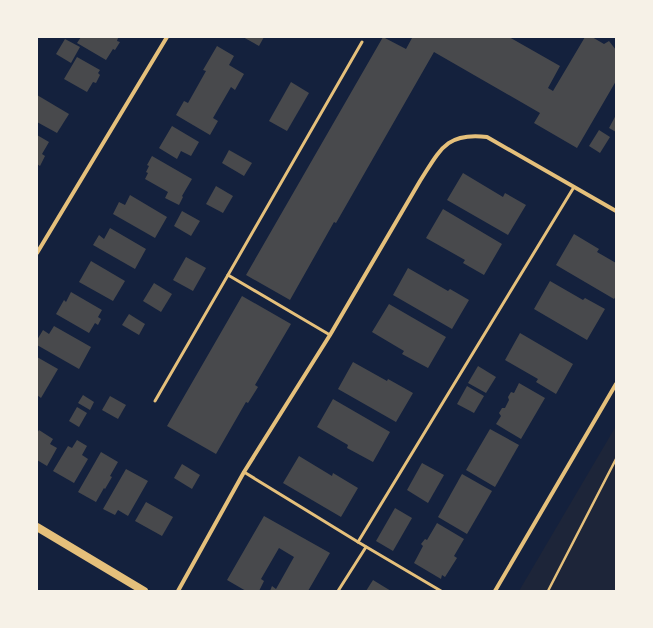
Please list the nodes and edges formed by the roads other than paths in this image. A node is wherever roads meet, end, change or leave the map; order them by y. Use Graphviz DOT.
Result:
graph roads {
  1 [pos="167,37"];
  2 [pos="362,42"];
  3 [pos="574,187"];
  4 [pos="616,211"];
  5 [pos="37,253"];
  6 [pos="228,275"];
  7 [pos="330,335"];
  8 [pos="616,384"];
  9 [pos="155,401"];
  10 [pos="244,472"];
  11 [pos="37,528"];
  12 [pos="358,542"];
  13 [pos="366,547"];
  14 [pos="144,591"];
  15 [pos="178,591"];
  16 [pos="338,591"];
  17 [pos="441,591"];
  18 [pos="495,591"];
  1 -- 5 [label="street"];
  2 -- 6 [label="lane"];
  3 -- 4 [label="street"];
  3 -- 7 [label="street"];
  3 -- 12 [label="lane"];
  6 -- 7 [label="lane"];
  6 -- 9 [label="lane"];
  7 -- 10 [label="street"];
  8 -- 18 [label="street"];
  10 -- 12 [label="lane"];
  10 -- 15 [label="street"];
  11 -- 14 [label="main road"];
  12 -- 13 [label="lane"];
  13 -- 16 [label="lane"];
  13 -- 17 [label="lane"];
}
